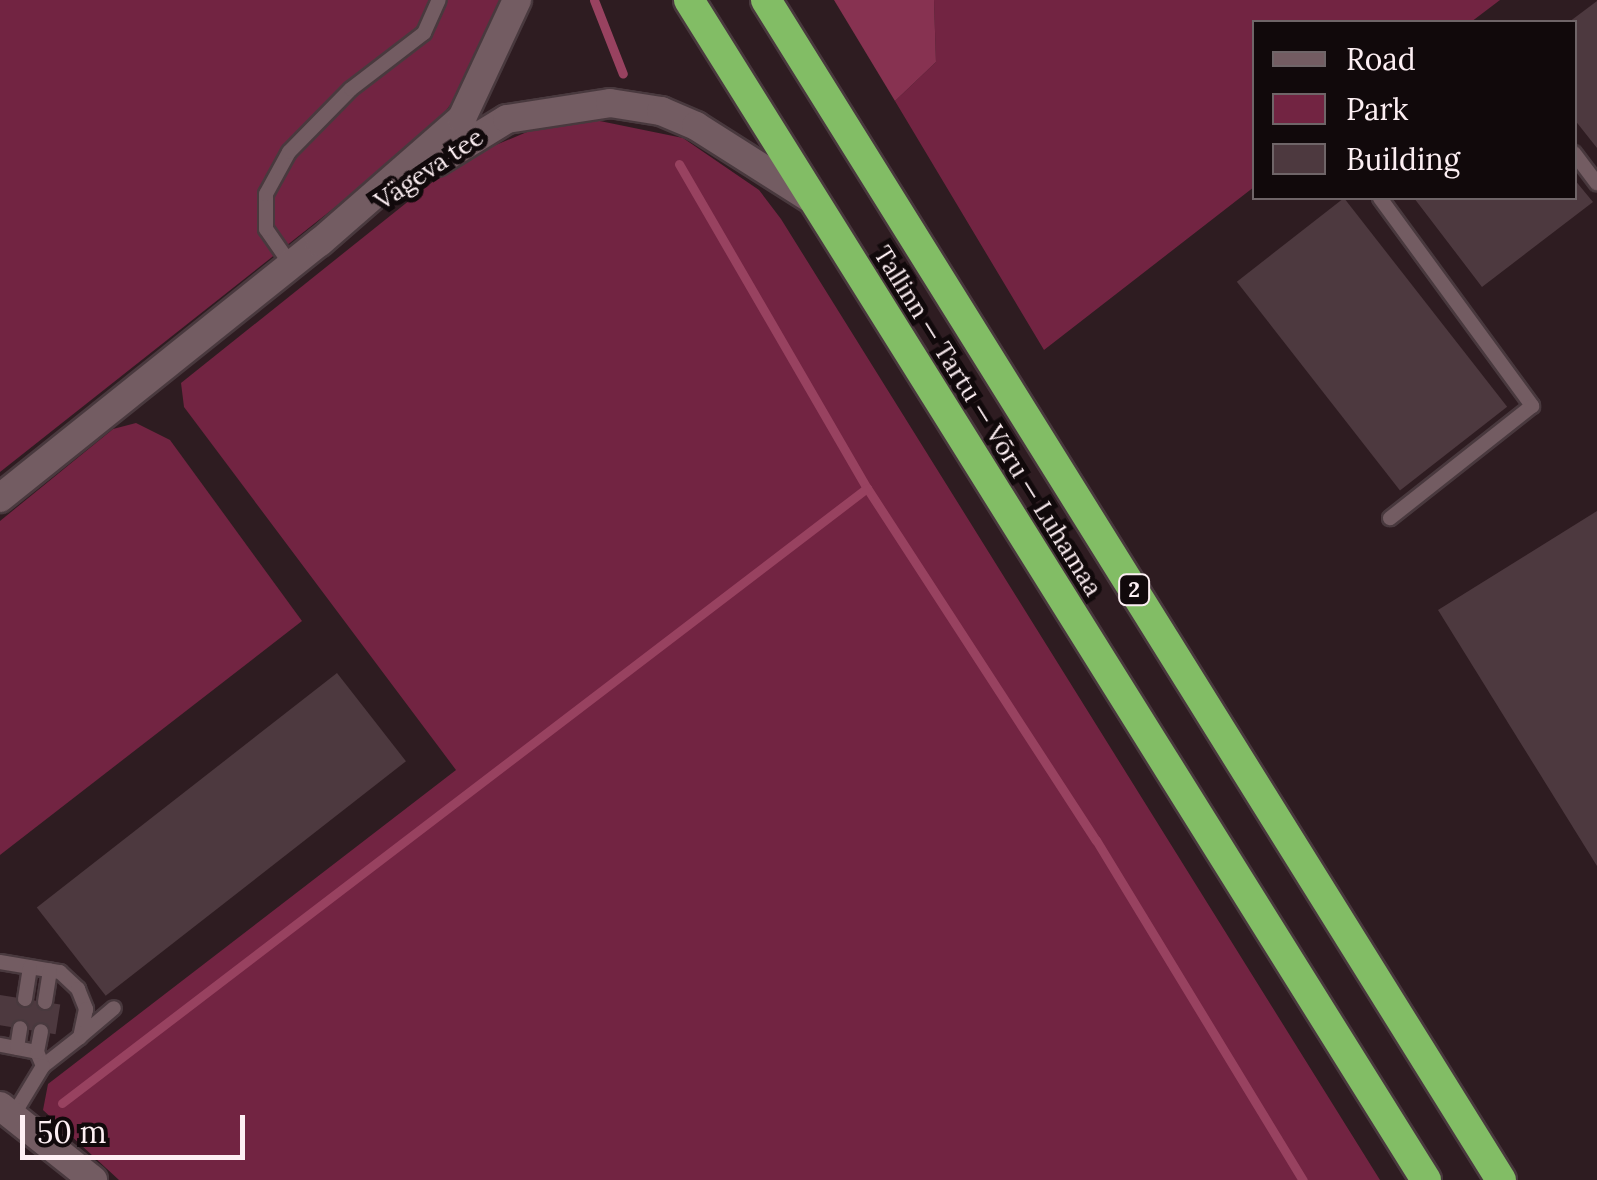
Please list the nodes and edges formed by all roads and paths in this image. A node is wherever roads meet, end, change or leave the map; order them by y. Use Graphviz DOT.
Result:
graph roads {
  1 [pos="439,0"];
  2 [pos="517,0"];
  3 [pos="689,0"];
  4 [pos="766,0"];
  5 [pos="1577,158"];
  6 [pos="1597,183"];
  7 [pos="1381,200"];
  8 [pos="817,203"];
  9 [pos="320,242"];
  10 [pos="291,264"];
  11 [pos="0,498"];
  12 [pos="1390,518"];
  13 [pos="0,962"];
  14 [pos="30,967"];
  15 [pos="50,970"];
  16 [pos="24,999"];
  17 [pos="45,1002"];
  18 [pos="114,1008"];
  19 [pos="20,1028"];
  20 [pos="41,1032"];
  21 [pos="80,1036"];
  22 [pos="0,1045"];
  23 [pos="18,1048"];
  24 [pos="40,1059"];
  25 [pos="7,1110"];
  26 [pos="93,1180"];
  27 [pos="1426,1180"];
  28 [pos="1502,1180"];
  1 -- 10 [label="lane"];
  2 -- 9 [label="street, Vägeva tee"];
  3 -- 8 [label="highway, Tallinn — Tartu — Võru — Luhamaa"];
  4 -- 28 [label="highway, Tallinn — Tartu — Võru — Luhamaa / 2"];
  5 -- 6 [label="lane"];
  7 -- 12 [label="lane"];
  8 -- 9 [label="street, Vägeva tee"];
  8 -- 27 [label="highway, Tallinn — Tartu — Võru — Luhamaa"];
  9 -- 10 [label="street, Vägeva tee"];
  10 -- 11 [label="street, Vägeva tee"];
  13 -- 14 [label="lane"];
  14 -- 15 [label="lane"];
  14 -- 16 [label="lane"];
  15 -- 17 [label="lane"];
  15 -- 21 [label="lane"];
  18 -- 21 [label="lane"];
  19 -- 23 [label="lane"];
  20 -- 24 [label="lane"];
  21 -- 24 [label="lane"];
  22 -- 23 [label="lane"];
  23 -- 24 [label="lane"];
  24 -- 25 [label="lane"];
  25 -- 26 [label="street"];
}
